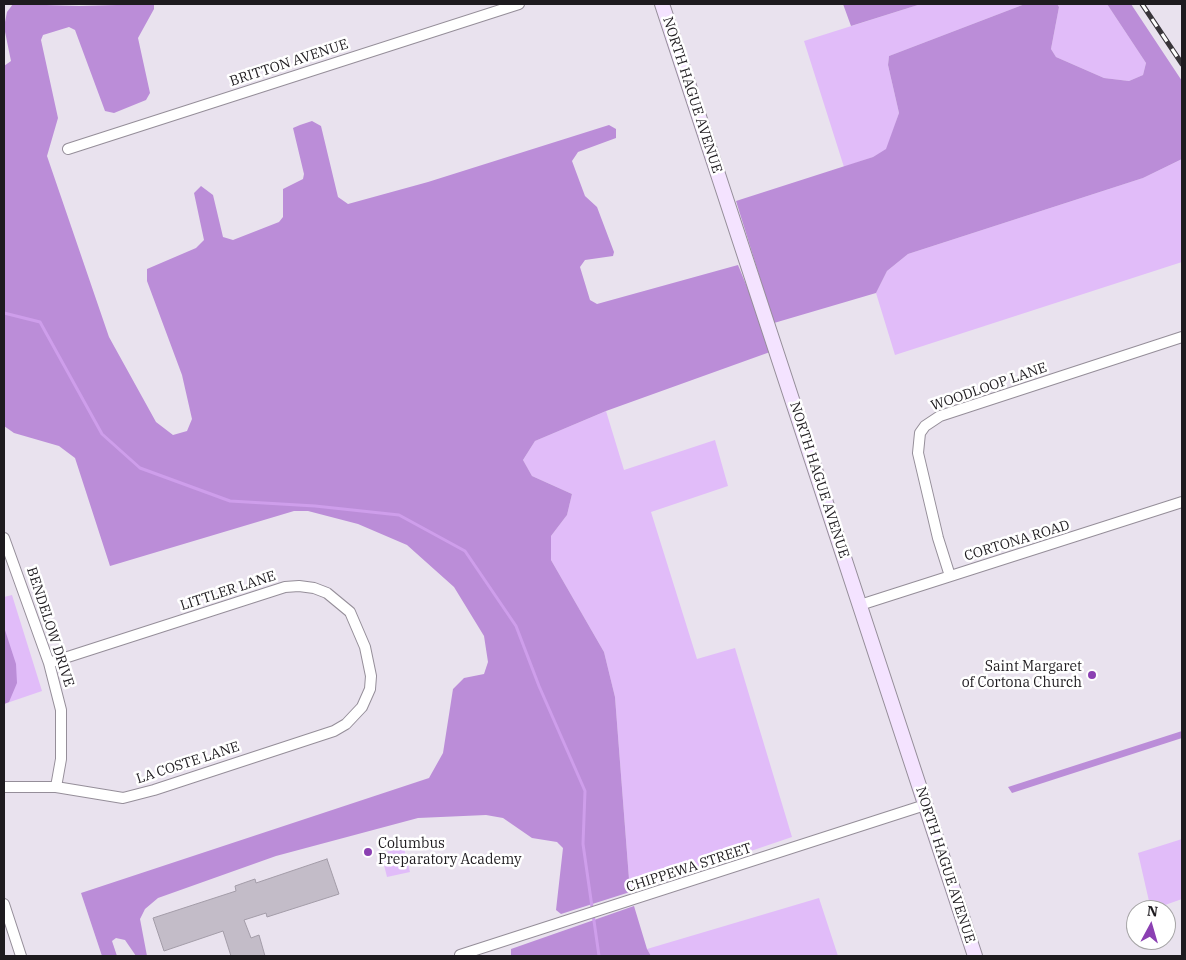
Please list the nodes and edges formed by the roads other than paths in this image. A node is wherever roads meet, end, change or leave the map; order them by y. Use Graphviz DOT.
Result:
graph roads {
  1 [pos="519,4"];
  2 [pos="662,4"];
  3 [pos="68,149"];
  4 [pos="1182,337"];
  5 [pos="1182,502"];
  6 [pos="4,538"];
  7 [pos="950,576"];
  8 [pos="860,605"];
  9 [pos="49,663"];
  10 [pos="366,701"];
  11 [pos="4,787"];
  12 [pos="56,787"];
  13 [pos="925,805"];
  14 [pos="4,904"];
  15 [pos="8,929"];
  16 [pos="460,955"];
  17 [pos="21,956"];
  18 [pos="975,956"];
  1 -- 3 [label="street, BRITTON AVENUE"];
  2 -- 8 [label="main road, NORTH HAGUE AVENUE"];
  4 -- 7 [label="street, WOODLOOP LANE"];
  5 -- 7 [label="street, CORTONA ROAD"];
  6 -- 9 [label="street, BENDELOW DRIVE"];
  7 -- 8 [label="street, CORTONA ROAD"];
  8 -- 13 [label="main road, NORTH HAGUE AVENUE"];
  9 -- 10 [label="street, LITTLER LANE"];
  9 -- 12 [label="street, BENDELOW DRIVE"];
  10 -- 12 [label="street, LA COSTE LANE"];
  11 -- 12 [label="street, LA COSTE LANE"];
  13 -- 16 [label="street, CHIPPEWA STREET"];
  13 -- 18 [label="main road, NORTH HAGUE AVENUE"];
  14 -- 15 [label="street"];
  15 -- 17 [label="street"];
}
